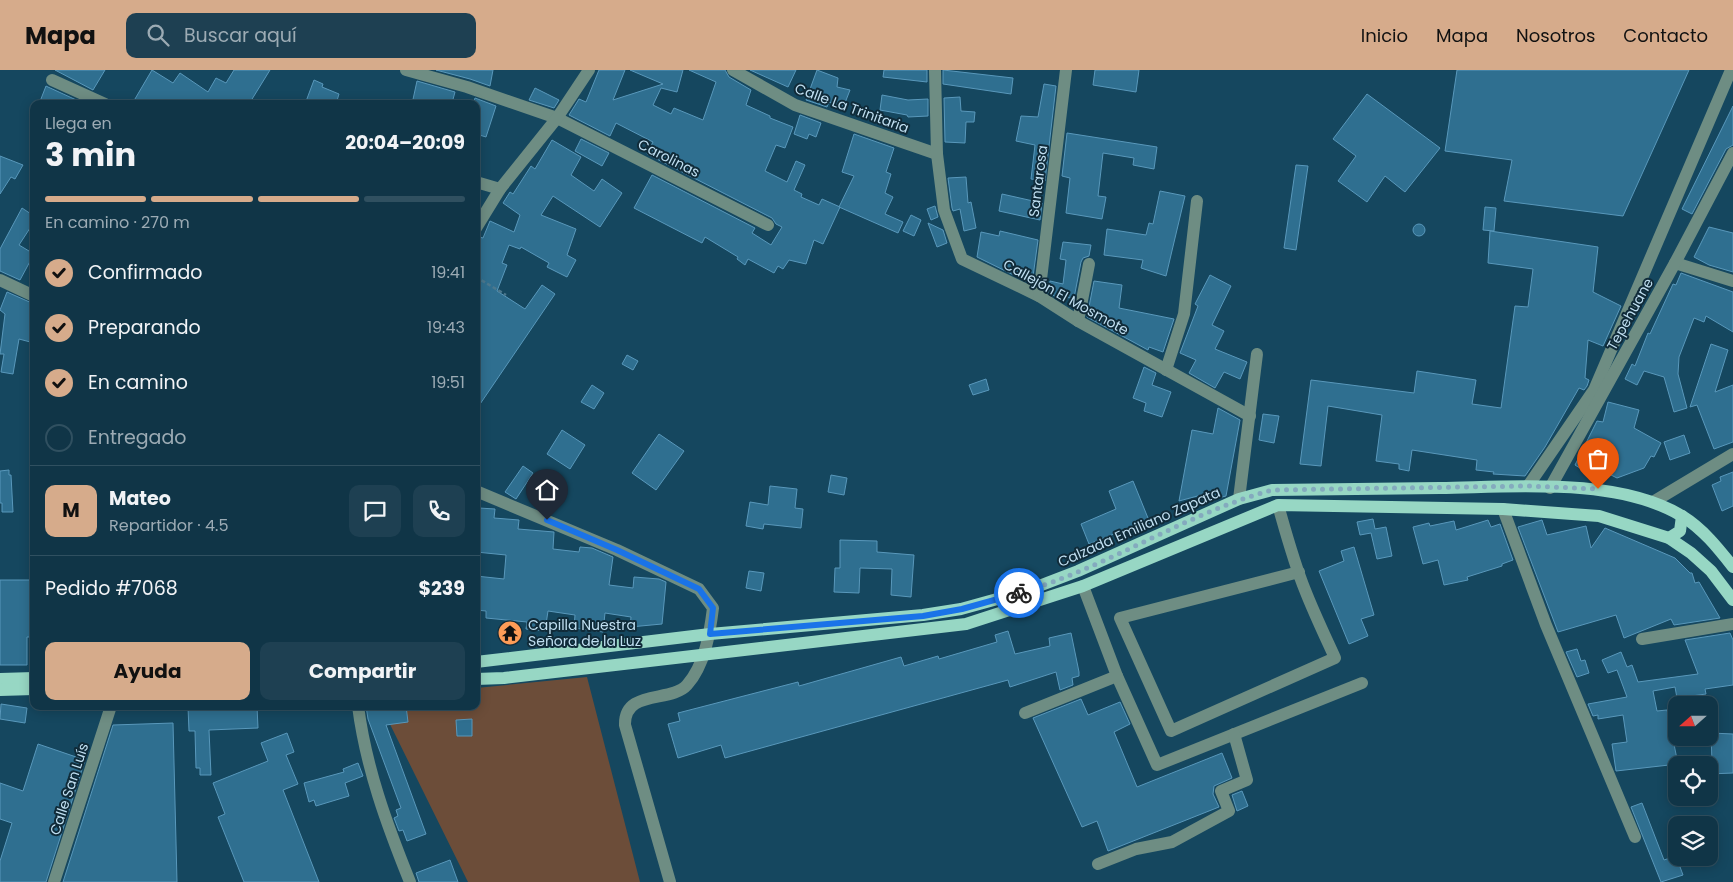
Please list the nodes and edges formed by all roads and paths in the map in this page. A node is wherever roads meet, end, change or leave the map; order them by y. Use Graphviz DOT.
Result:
graph roads {
  1 [pos="406,70"];
  2 [pos="589,70"];
  3 [pos="733,70"];
  4 [pos="934,70"];
  5 [pos="1066,70"];
  6 [pos="1731,70"];
  7 [pos="52,80"];
  8 [pos="96,100"];
  9 [pos="557,118"];
  10 [pos="1733,153"];
  11 [pos="937,154"];
  12 [pos="480,183"];
  13 [pos="500,189"];
  14 [pos="1197,201"];
  15 [pos="480,222"];
  16 [pos="768,225"];
  17 [pos="1675,263"];
  18 [pos="1089,264"];
  19 [pos="0,280"];
  20 [pos="480,280"];
  21 [pos="1733,281"];
  22 [pos="30,294"];
  23 [pos="506,295"];
  24 [pos="1039,296"];
  25 [pos="1078,321"];
  26 [pos="1257,354"];
  27 [pos="1166,370"];
  28 [pos="1250,416"];
  29 [pos="1733,454"];
  30 [pos="1528,486"];
  31 [pos="1550,488"];
  32 [pos="480,493"];
  33 [pos="1239,499"];
  34 [pos="1653,502"];
  35 [pos="1278,505"];
  36 [pos="1502,508"];
  37 [pos="1682,516"];
  38 [pos="1669,538"];
  39 [pos="1733,567"];
  40 [pos="1299,572"];
  41 [pos="1083,586"];
  42 [pos="1733,600"];
  43 [pos="1733,624"];
  44 [pos="710,634"];
  45 [pos="1642,639"];
  46 [pos="702,656"];
  47 [pos="480,662"];
  48 [pos="1118,676"];
  49 [pos="30,678"];
  50 [pos="0,679"];
  51 [pos="480,679"];
  52 [pos="1362,683"];
  53 [pos="30,689"];
  54 [pos="0,690"];
  55 [pos="111,710"];
  56 [pos="359,710"];
  57 [pos="1025,713"];
  58 [pos="1234,734"];
  59 [pos="1635,837"];
  60 [pos="1098,864"];
  61 [pos="54,882"];
  62 [pos="410,882"];
  63 [pos="670,882"];
  1 -- 9 [label="street, Carolinas"];
  2 -- 9 [label="street"];
  3 -- 11 [label="street, Calle La Trinitaria"];
  4 -- 11 [label="street, Callejón El Mosmote"];
  5 -- 24 [label="street, Santarosa"];
  6 -- 30 [label="street"];
  7 -- 8 [label="street"];
  9 -- 13 [label="street"];
  9 -- 16 [label="street, Carolinas"];
  10 -- 17 [label="street, Tepehuane"];
  11 -- 24 [label="street, Callejón El Mosmote"];
  12 -- 13 [label="street"];
  13 -- 15 [label="street"];
  14 -- 27 [label="street"];
  17 -- 21 [label="street"];
  17 -- 31 [label="street, Tepehuane"];
  18 -- 25 [label="street"];
  19 -- 22 [label="street"];
  20 -- 23 [label="path"];
  24 -- 25 [label="street, Callejón El Mosmote"];
  25 -- 27 [label="street, Callejón El Mosmote"];
  26 -- 28 [label="street"];
  27 -- 28 [label="street, Callejón El Mosmote"];
  28 -- 33 [label="street"];
  29 -- 34 [label="street"];
  30 -- 31 [label="main road, Calzada Emiliano Zapata"];
  30 -- 33 [label="main road, Calzada Emiliano Zapata"];
  31 -- 34 [label="main road, Calzada Emiliano Zapata"];
  32 -- 44 [label="street"];
  33 -- 44 [label="main road, Calzada Emiliano Zapata"];
  34 -- 37 [label="main road, Calzada Emiliano Zapata"];
  35 -- 36 [label="main road"];
  35 -- 40 [label="street"];
  35 -- 41 [label="main road"];
  36 -- 38 [label="main road"];
  36 -- 59 [label="street"];
  37 -- 38 [label="main road"];
  37 -- 39 [label="main road, Calzada Emiliano Zapata"];
  38 -- 42 [label="main road"];
  40 -- 40 [label="street"];
  41 -- 46 [label="main road"];
  41 -- 48 [label="street"];
  43 -- 45 [label="street"];
  44 -- 46 [label="street"];
  44 -- 47 [label="main road, Calzada Emiliano Zapata"];
  46 -- 51 [label="main road"];
  46 -- 63 [label="street"];
  48 -- 57 [label="street"];
  48 -- 58 [label="street"];
  49 -- 50 [label="main road"];
  52 -- 58 [label="street"];
  53 -- 54 [label="main road"];
  55 -- 61 [label="street, Calle San Luís"];
  56 -- 62 [label="street"];
  58 -- 60 [label="street"];
}
